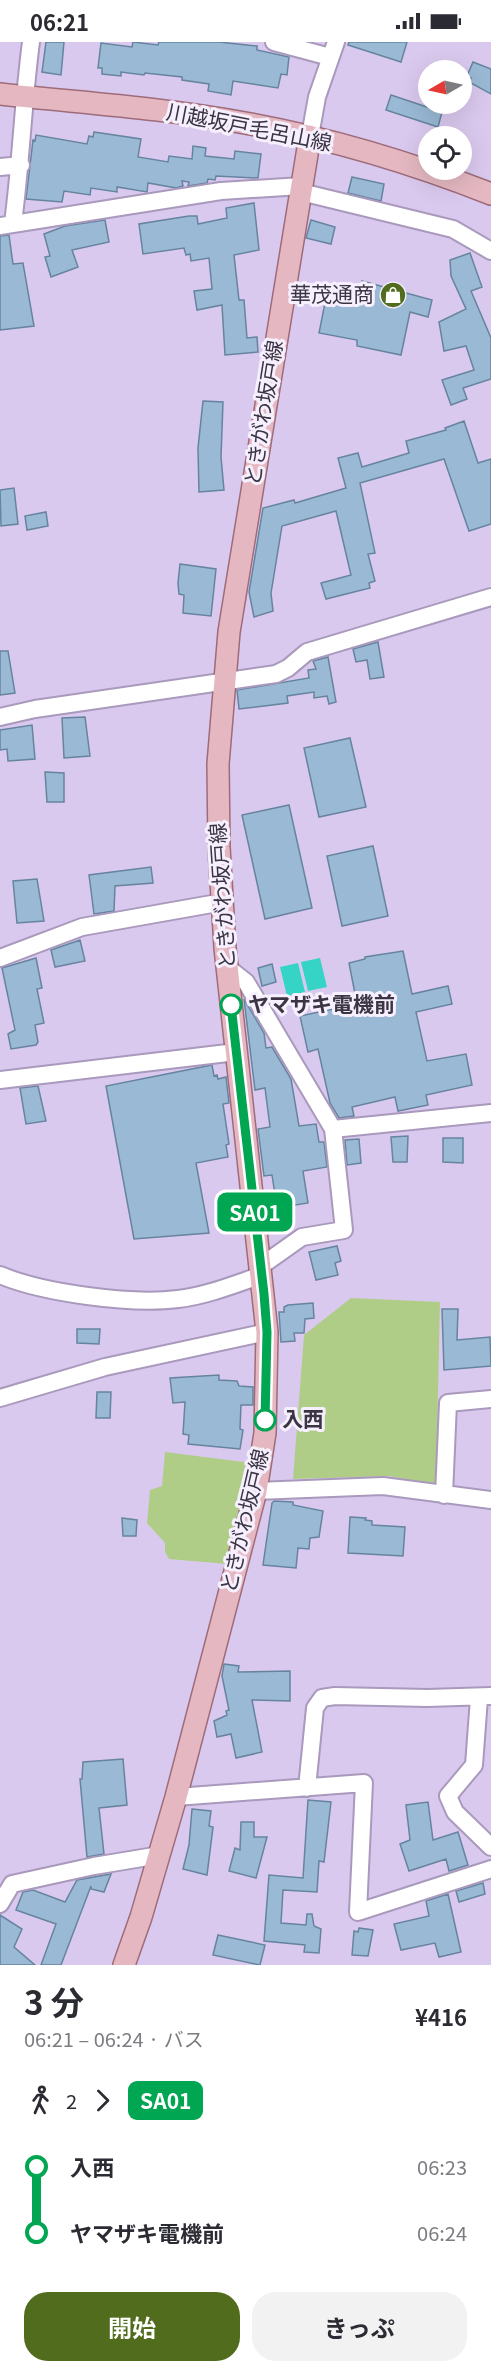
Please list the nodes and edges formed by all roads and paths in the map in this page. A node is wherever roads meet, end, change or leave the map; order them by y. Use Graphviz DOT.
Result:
graph roads {
  1 [pos="31,42"];
  2 [pos="274,42"];
  3 [pos="333,50"];
  4 [pos="0,94"];
  5 [pos="24,96"];
  6 [pos="310,136"];
  7 [pos="21,165"];
  8 [pos="0,167"];
  9 [pos="302,189"];
  10 [pos="491,194"];
  11 [pos="7,225"];
  12 [pos="491,251"];
  13 [pos="491,597"];
  14 [pos="224,680"];
  15 [pos="0,717"];
  16 [pos="223,902"];
  17 [pos="0,958"];
  18 [pos="227,967"];
  19 [pos="236,1052"];
  20 [pos="0,1080"];
  21 [pos="491,1113"];
  22 [pos="333,1129"];
  23 [pos="262,1271"];
  24 [pos="0,1275"];
  25 [pos="267,1332"];
  26 [pos="0,1398"];
  27 [pos="491,1399"];
  28 [pos="256,1491"];
  29 [pos="444,1495"];
  30 [pos="491,1500"];
  31 [pos="485,1697"];
  32 [pos="307,1788"];
  33 [pos="176,1797"];
  34 [pos="491,1847"];
  35 [pos="160,1855"];
  36 [pos="491,1869"];
  37 [pos="0,1904"];
  38 [pos="123,1965"];
  1 -- 5 [label="street"];
  2 -- 3 [label="street"];
  3 -- 6 [label="street"];
  4 -- 5 [label="main road, 川越坂戸毛呂山線"];
  5 -- 6 [label="main road, 川越坂戸毛呂山線"];
  5 -- 7 [label="street"];
  6 -- 9 [label="main road, ときがわ坂戸線"];
  6 -- 10 [label="main road, 川越坂戸毛呂山線"];
  7 -- 8 [label="street"];
  7 -- 11 [label="street"];
  9 -- 11 [label="street"];
  9 -- 12 [label="street"];
  9 -- 14 [label="main road, ときがわ坂戸線"];
  13 -- 14 [label="street"];
  14 -- 15 [label="street"];
  14 -- 16 [label="main road, ときがわ坂戸線"];
  16 -- 17 [label="street"];
  16 -- 18 [label="main road, ときがわ坂戸線"];
  18 -- 19 [label="main road, ときがわ坂戸線"];
  18 -- 22 [label="street"];
  19 -- 20 [label="street"];
  19 -- 23 [label="main road, ときがわ坂戸線"];
  21 -- 22 [label="street"];
  22 -- 23 [label="street"];
  23 -- 24 [label="street"];
  23 -- 25 [label="main road, ときがわ坂戸線"];
  25 -- 26 [label="street"];
  25 -- 28 [label="main road, ときがわ坂戸線"];
  27 -- 29 [label="street"];
  28 -- 29 [label="street"];
  28 -- 33 [label="main road, ときがわ坂戸線"];
  29 -- 30 [label="street"];
  31 -- 32 [label="street"];
  31 -- 34 [label="street"];
  32 -- 33 [label="street"];
  32 -- 36 [label="street"];
  33 -- 35 [label="main road, ときがわ坂戸線"];
  35 -- 37 [label="street"];
  35 -- 38 [label="main road, ときがわ坂戸線"];
}
